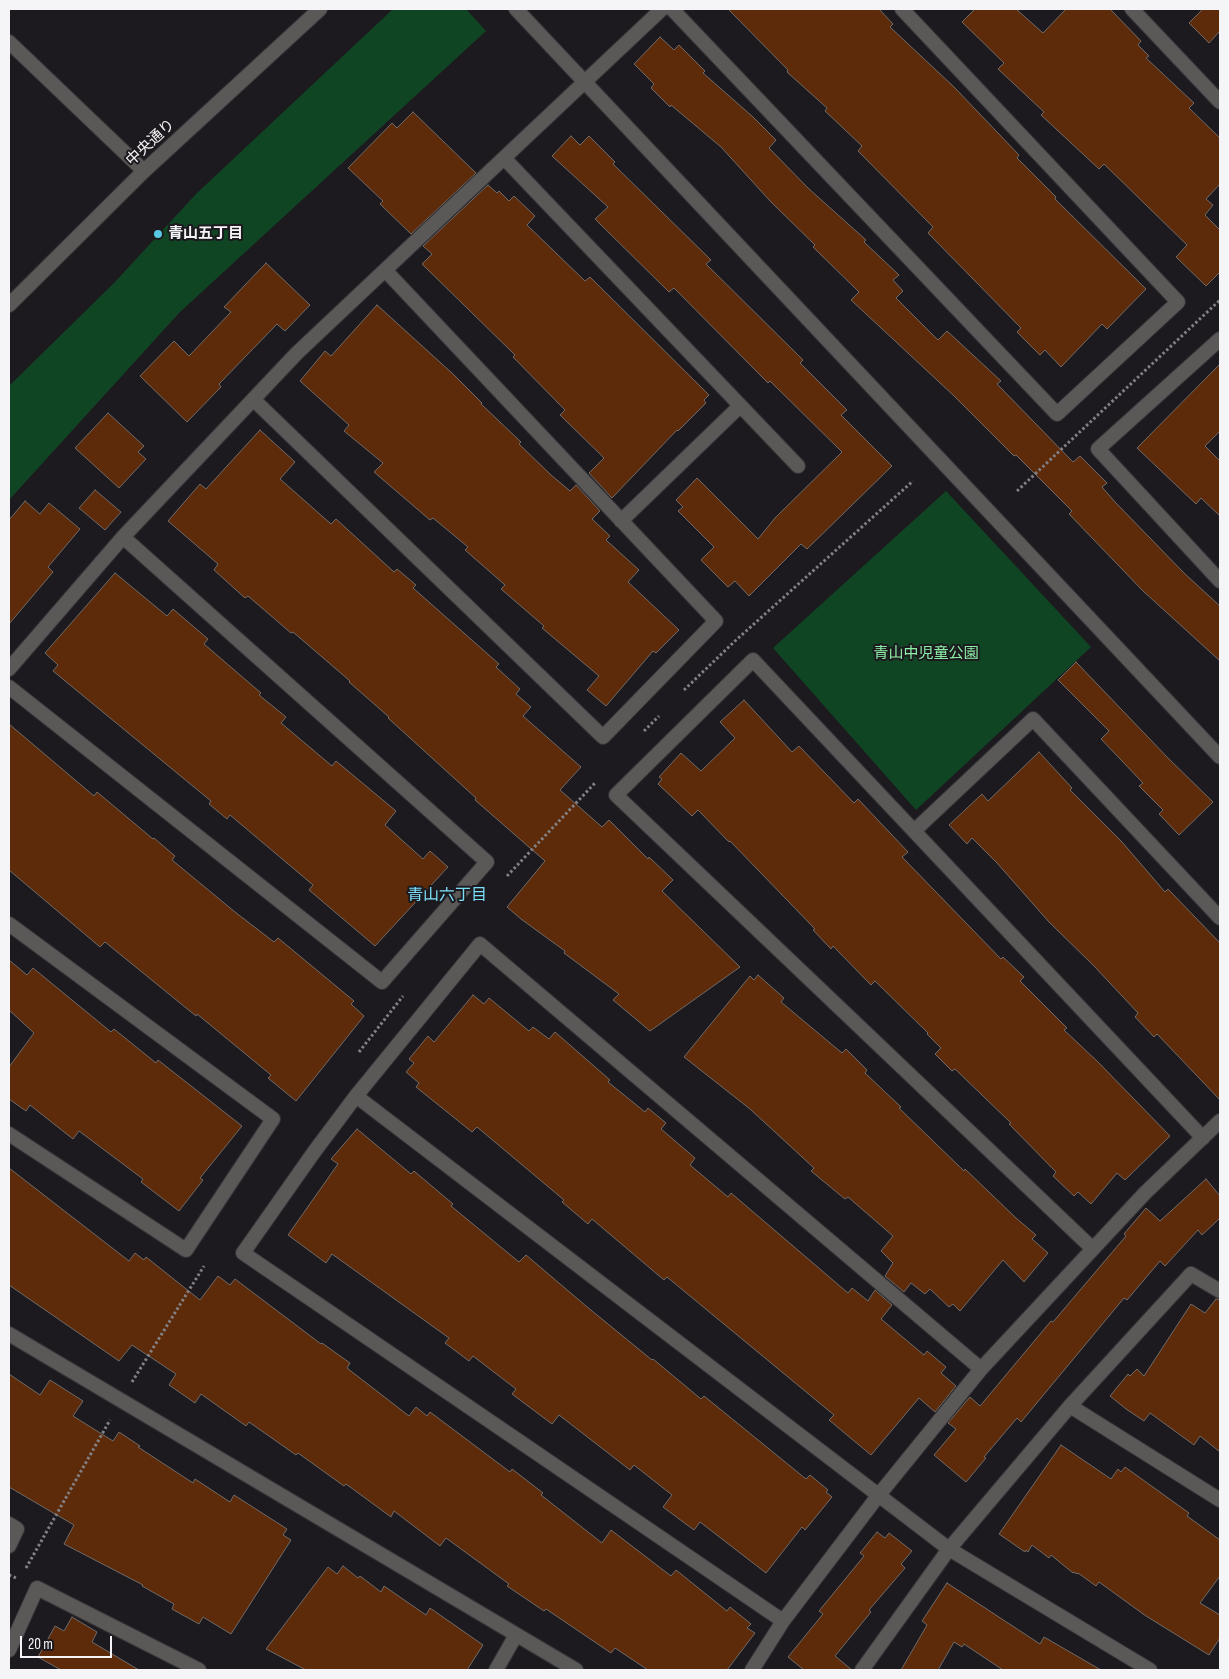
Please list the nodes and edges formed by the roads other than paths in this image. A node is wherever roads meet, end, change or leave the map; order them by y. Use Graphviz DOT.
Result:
graph roads {
  1 [pos="320,9"];
  2 [pos="516,9"];
  3 [pos="662,9"];
  4 [pos="672,9"];
  5 [pos="902,9"];
  6 [pos="1132,9"];
  7 [pos="9,42"];
  8 [pos="585,82"];
  9 [pos="1220,102"];
  10 [pos="504,158"];
  11 [pos="144,171"];
  12 [pos="385,270"];
  13 [pos="9,305"];
  14 [pos="1220,339"];
  15 [pos="254,400"];
  16 [pos="740,406"];
  17 [pos="798,466"];
  18 [pos="621,521"];
  19 [pos="123,537"];
  20 [pos="1220,580"];
  21 [pos="9,669"];
  22 [pos="9,687"];
  23 [pos="1220,757"];
  24 [pos="914,831"];
  25 [pos="1220,918"];
  26 [pos="9,924"];
  27 [pos="356,1096"];
  28 [pos="1220,1121"];
  29 [pos="9,1134"];
  30 [pos="1202,1138"];
  31 [pos="1093,1249"];
  32 [pos="1220,1291"];
  33 [pos="9,1334"];
  34 [pos="981,1369"];
  35 [pos="1070,1406"];
  36 [pos="878,1496"];
  37 [pos="1220,1500"];
  38 [pos="9,1524"];
  39 [pos="9,1546"];
  40 [pos="949,1549"];
  41 [pos="783,1621"];
  42 [pos="516,1635"];
  43 [pos="9,1650"];
  44 [pos="199,1670"];
  45 [pos="496,1670"];
  46 [pos="576,1670"];
  47 [pos="752,1670"];
  48 [pos="862,1670"];
  49 [pos="1150,1670"];
  1 -- 11 [label="street, 中央通り"];
  2 -- 8 [label="street"];
  3 -- 8 [label="street"];
  4 -- 5 [label="street"];
  6 -- 9 [label="street"];
  7 -- 11 [label="street"];
  8 -- 10 [label="street"];
  8 -- 23 [label="street"];
  10 -- 12 [label="street"];
  10 -- 16 [label="street"];
  11 -- 13 [label="street, 中央通り"];
  12 -- 15 [label="street"];
  12 -- 18 [label="street"];
  14 -- 20 [label="street"];
  15 -- 18 [label="street"];
  15 -- 19 [label="street"];
  16 -- 17 [label="street"];
  16 -- 18 [label="street"];
  19 -- 21 [label="street"];
  19 -- 22 [label="street"];
  24 -- 25 [label="street"];
  24 -- 30 [label="street"];
  24 -- 31 [label="street"];
  26 -- 29 [label="street"];
  27 -- 34 [label="street"];
  27 -- 36 [label="street"];
  27 -- 41 [label="street"];
  28 -- 30 [label="street"];
  30 -- 31 [label="street"];
  31 -- 34 [label="street"];
  32 -- 35 [label="street"];
  33 -- 42 [label="street"];
  34 -- 36 [label="street"];
  35 -- 37 [label="street"];
  35 -- 40 [label="street"];
  36 -- 40 [label="street"];
  36 -- 41 [label="street"];
  38 -- 39 [label="street"];
  40 -- 48 [label="street"];
  40 -- 49 [label="street"];
  41 -- 47 [label="street"];
  42 -- 45 [label="street"];
  42 -- 46 [label="street"];
  43 -- 44 [label="street"];
}
